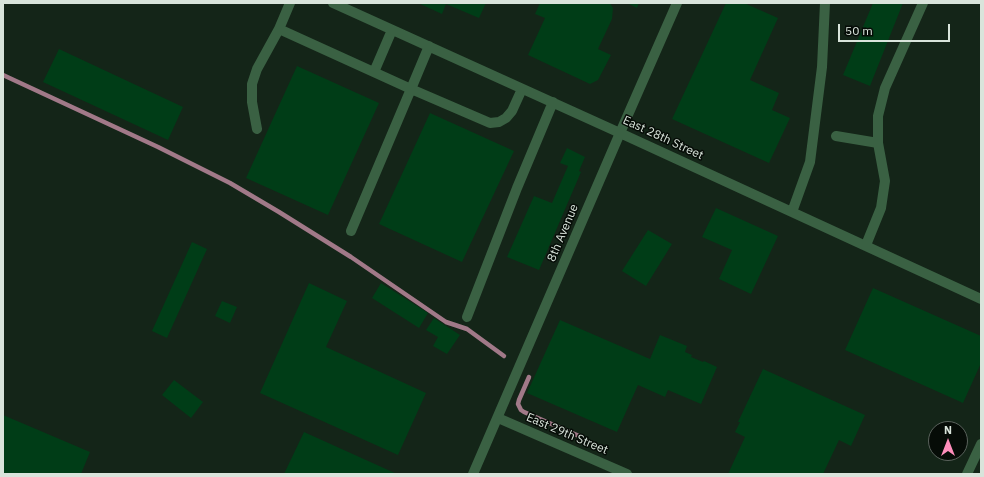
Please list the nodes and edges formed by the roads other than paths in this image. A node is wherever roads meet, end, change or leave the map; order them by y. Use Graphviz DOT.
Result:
graph roads {
  1 [pos="290,3"];
  2 [pos="333,3"];
  3 [pos="677,3"];
  4 [pos="825,3"];
  5 [pos="923,3"];
  6 [pos="279,29"];
  7 [pos="392,30"];
  8 [pos="430,46"];
  9 [pos="374,72"];
  10 [pos="522,88"];
  11 [pos="411,89"];
  12 [pos="553,102"];
  13 [pos="256,129"];
  14 [pos="620,133"];
  15 [pos="836,136"];
  16 [pos="878,143"];
  17 [pos="792,212"];
  18 [pos="351,231"];
  19 [pos="866,246"];
  20 [pos="981,299"];
  21 [pos="467,317"];
  22 [pos="498,418"];
  23 [pos="981,444"];
  24 [pos="473,474"];
  25 [pos="627,474"];
  26 [pos="967,474"];
  1 -- 6 [label="street"];
  2 -- 7 [label="street, East 28th Street"];
  3 -- 14 [label="street, 8th Avenue"];
  4 -- 17 [label="street"];
  5 -- 16 [label="street"];
  6 -- 9 [label="street"];
  6 -- 13 [label="street"];
  7 -- 8 [label="street, East 28th Street"];
  7 -- 9 [label="street"];
  8 -- 10 [label="street, East 28th Street"];
  8 -- 11 [label="street"];
  9 -- 11 [label="street"];
  10 -- 11 [label="street"];
  10 -- 12 [label="street, East 28th Street"];
  11 -- 18 [label="street"];
  12 -- 14 [label="street, East 28th Street"];
  12 -- 21 [label="street"];
  14 -- 17 [label="street, East 28th Street"];
  14 -- 22 [label="street, 8th Avenue"];
  15 -- 16 [label="street"];
  16 -- 19 [label="street"];
  17 -- 19 [label="street, East 28th Street"];
  19 -- 20 [label="street, East 28th Street"];
  22 -- 24 [label="street, 8th Avenue"];
  22 -- 25 [label="street, East 29th Street"];
  23 -- 26 [label="street"];
}
